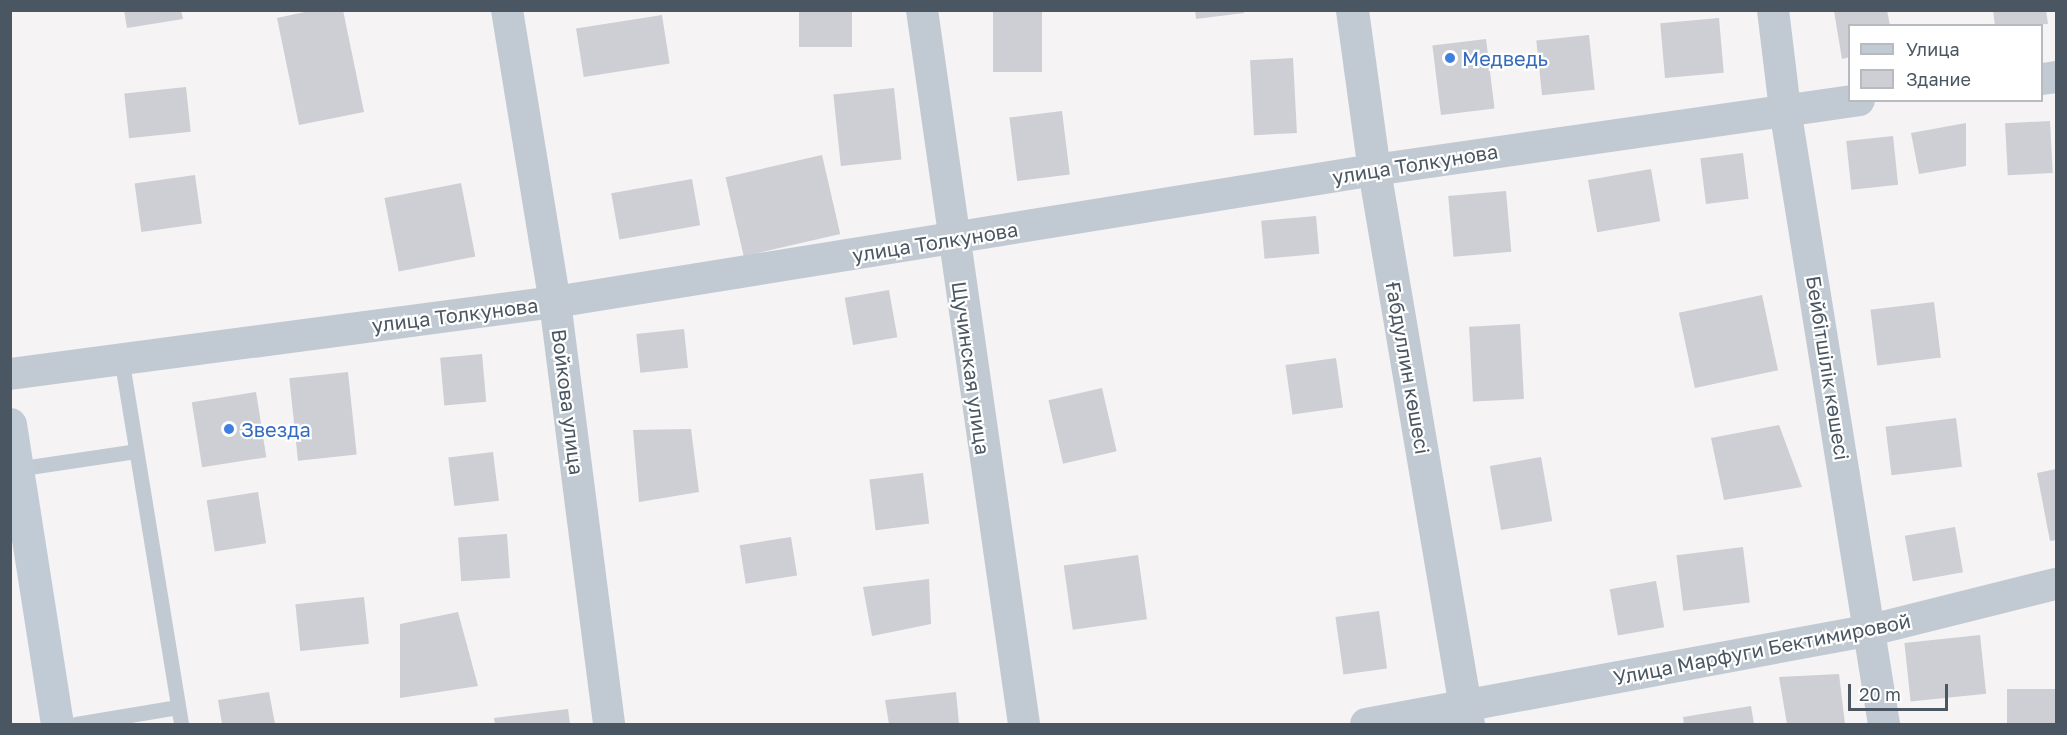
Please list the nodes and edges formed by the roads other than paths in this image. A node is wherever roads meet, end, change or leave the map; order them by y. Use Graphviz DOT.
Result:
graph roads {
  1 [pos="507,10"];
  2 [pos="922,10"];
  3 [pos="1352,10"];
  4 [pos="1773,10"];
  5 [pos="1848,101"];
  6 [pos="1785,109"];
  7 [pos="1374,170"];
  8 [pos="953,240"];
  9 [pos="555,302"];
  10 [pos="121,357"];
  11 [pos="10,374"];
  12 [pos="10,424"];
  13 [pos="136,450"];
  14 [pos="16,469"];
  15 [pos="2056,584"];
  16 [pos="1871,630"];
  17 [pos="178,707"];
  18 [pos="1466,716"];
  19 [pos="57,724"];
  20 [pos="76,724"];
  21 [pos="181,724"];
  22 [pos="609,724"];
  23 [pos="1024,724"];
  24 [pos="1366,724"];
  25 [pos="1884,724"];
  1 -- 9 [label="street, Войкова улица"];
  2 -- 8 [label="street, Щучинская улица"];
  3 -- 7 [label="street, Ғабдуллин көшесі"];
  4 -- 6 [label="street, Бейбітшілік көшесі"];
  5 -- 6 [label="street, улица Толкунова"];
  6 -- 7 [label="street, улица Толкунова"];
  6 -- 16 [label="street, Бейбітшілік көшесі"];
  7 -- 8 [label="street, улица Толкунова"];
  7 -- 18 [label="street, Ғабдуллин көшесі"];
  8 -- 9 [label="street, улица Толкунова"];
  8 -- 23 [label="street, Щучинская улица"];
  9 -- 10 [label="street, улица Толкунова"];
  9 -- 22 [label="street, Войкова улица"];
  10 -- 11 [label="street, улица Толкунова"];
  10 -- 13 [label="lane"];
  12 -- 14 [label="main road"];
  13 -- 14 [label="lane"];
  13 -- 17 [label="lane"];
  14 -- 19 [label="main road"];
  15 -- 16 [label="street, Улица Марфуги Бектимировой"];
  16 -- 18 [label="street, Улица Марфуги Бектимировой"];
  16 -- 25 [label="street, Бейбітшілік көшесі"];
  17 -- 20 [label="lane"];
  17 -- 21 [label="lane"];
  18 -- 24 [label="street, Улица Марфуги Бектимировой"];
}
